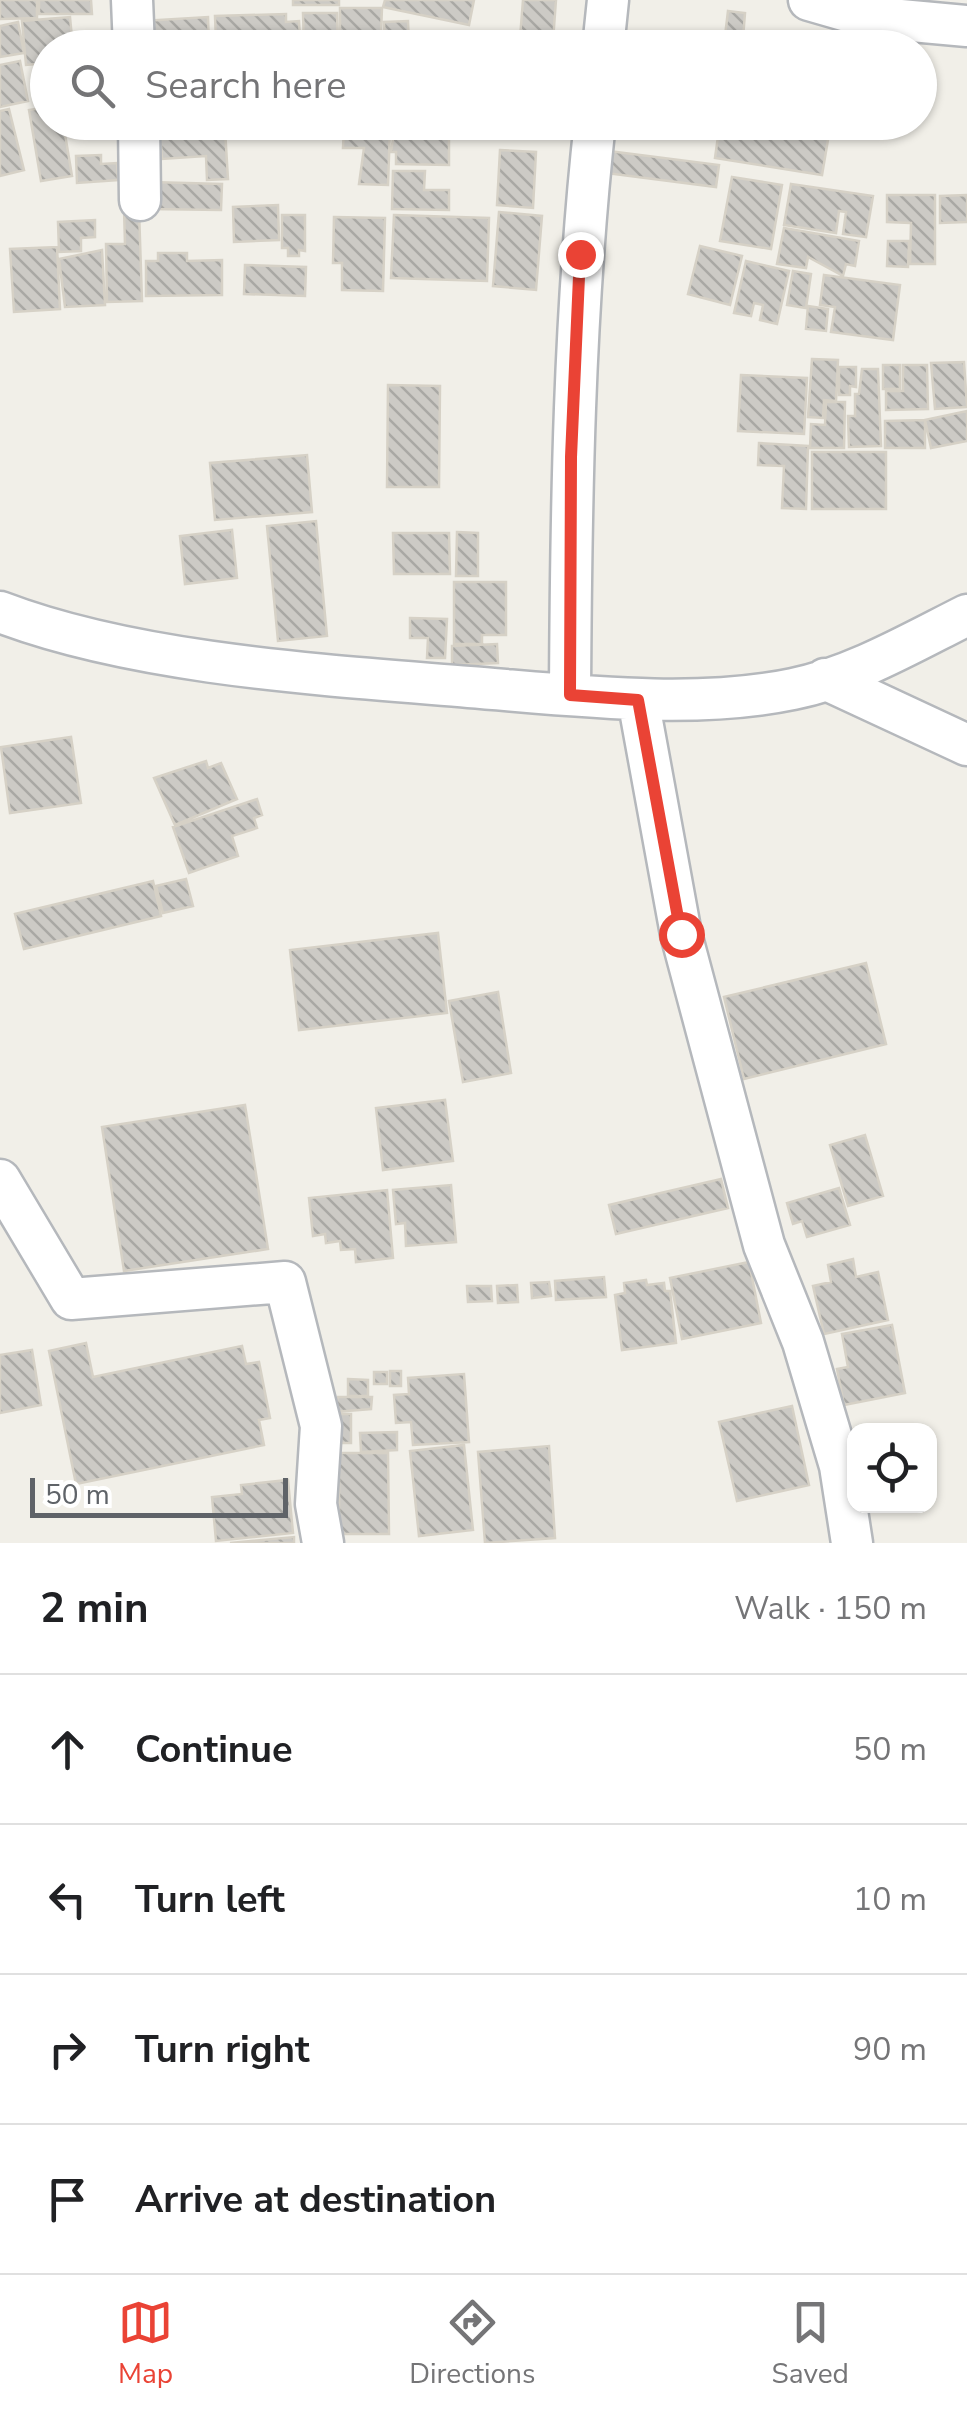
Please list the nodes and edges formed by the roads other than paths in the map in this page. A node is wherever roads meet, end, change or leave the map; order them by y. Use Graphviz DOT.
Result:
graph roads {
  1 [pos="132,0"];
  2 [pos="608,0"];
  3 [pos="810,0"];
  4 [pos="964,18"];
  5 [pos="133,30"];
  6 [pos="605,30"];
  7 [pos="140,140"];
  8 [pos="592,140"];
  9 [pos="140,200"];
  10 [pos="0,612"];
  11 [pos="967,615"];
  12 [pos="825,679"];
  13 [pos="570,695"];
  14 [pos="638,700"];
  15 [pos="967,744"];
  16 [pos="0,1180"];
  17 [pos="323,1543"];
  18 [pos="852,1543"];
  1 -- 5 [label="street"];
  2 -- 6 [label="street"];
  3 -- 4 [label="street"];
  7 -- 9 [label="street"];
  8 -- 13 [label="street"];
  10 -- 13 [label="street"];
  11 -- 12 [label="street"];
  12 -- 14 [label="street"];
  12 -- 15 [label="street"];
  13 -- 14 [label="street"];
  14 -- 18 [label="street"];
  16 -- 17 [label="street"];
}
